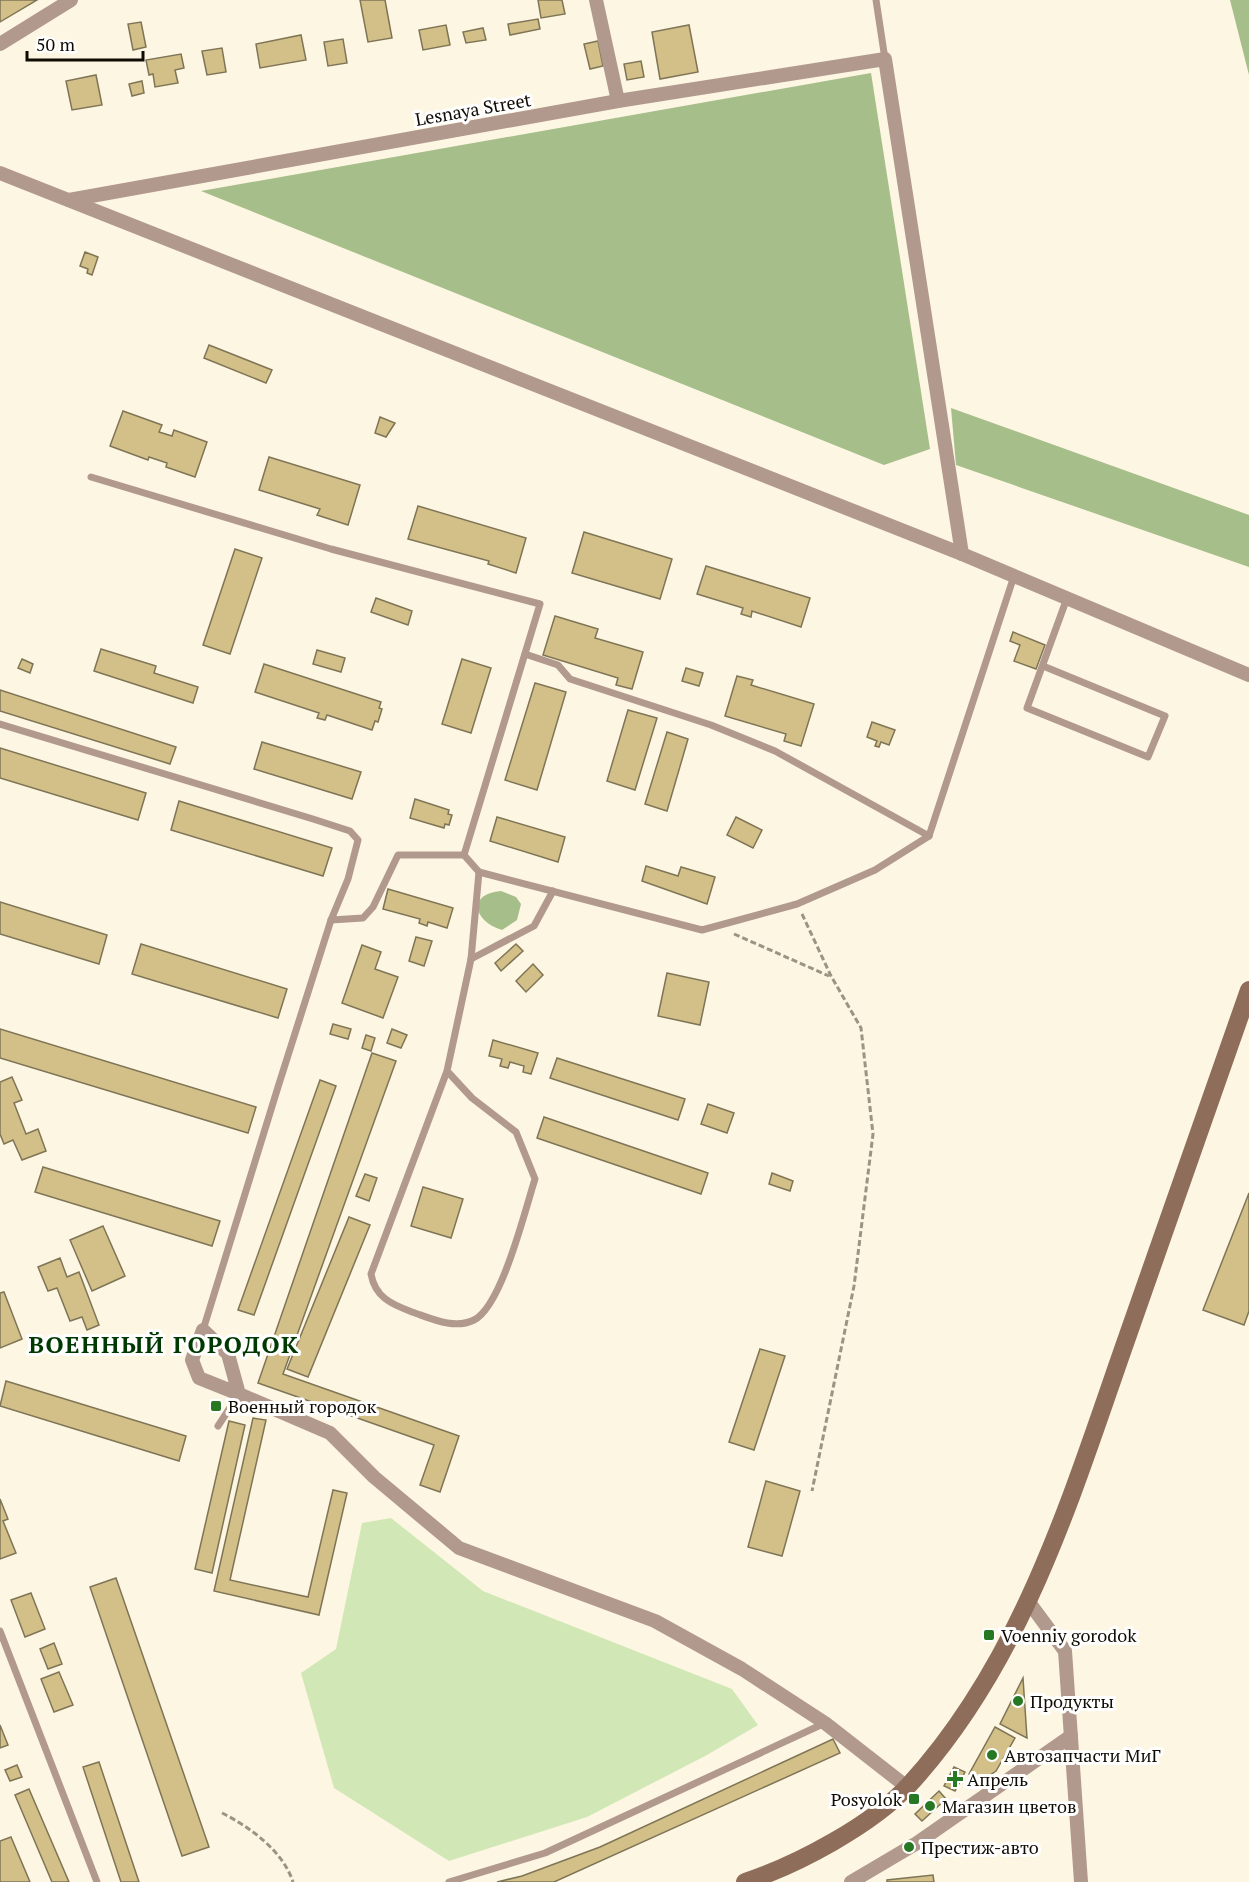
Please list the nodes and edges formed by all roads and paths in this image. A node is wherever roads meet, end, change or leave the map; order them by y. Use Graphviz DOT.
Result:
graph roads {
  1 [pos="71,0"];
  2 [pos="596,0"];
  3 [pos="876,0"];
  4 [pos="0,44"];
  5 [pos="885,59"];
  6 [pos="618,101"];
  7 [pos="0,173"];
  8 [pos="69,200"];
  9 [pos="91,477"];
  10 [pos="962,554"];
  11 [pos="1014,576"];
  12 [pos="1067,598"];
  13 [pos="525,654"];
  14 [pos="1043,666"];
  15 [pos="1249,675"];
  16 [pos="0,724"];
  17 [pos="929,836"];
  18 [pos="464,855"];
  19 [pos="479,872"];
  20 [pos="554,891"];
  21 [pos="797,904"];
  22 [pos="332,920"];
  23 [pos="715,926"];
  24 [pos="471,959"];
  25 [pos="831,976"];
  26 [pos="1249,990"];
  27 [pos="447,1071"];
  28 [pos="203,1330"];
  29 [pos="239,1394"];
  30 [pos="218,1426"];
  31 [pos="812,1491"];
  32 [pos="1028,1600"];
  33 [pos="0,1631"];
  34 [pos="825,1723"];
  35 [pos="1071,1736"];
  36 [pos="907,1787"];
  37 [pos="222,1813"];
  38 [pos="776,1877"];
  39 [pos="97,1882"];
  40 [pos="293,1882"];
  41 [pos="449,1882"];
  42 [pos="745,1882"];
  43 [pos="851,1882"];
  44 [pos="1081,1882"];
  1 -- 4 [label="street"];
  2 -- 6 [label="street"];
  3 -- 5 [label="lane"];
  5 -- 6 [label="street, Lesnaya Street"];
  5 -- 10 [label="street"];
  6 -- 8 [label="street, Lesnaya Street"];
  7 -- 8 [label="street"];
  8 -- 10 [label="street"];
  9 -- 13 [label="lane"];
  10 -- 11 [label="street"];
  11 -- 12 [label="street"];
  11 -- 17 [label="lane"];
  12 -- 14 [label="lane"];
  12 -- 15 [label="street"];
  13 -- 17 [label="lane"];
  13 -- 18 [label="lane"];
  14 -- 14 [label="lane"];
  16 -- 22 [label="lane"];
  17 -- 21 [label="lane"];
  18 -- 19 [label="lane"];
  18 -- 22 [label="lane"];
  19 -- 20 [label="lane"];
  19 -- 24 [label="lane"];
  20 -- 23 [label="lane"];
  20 -- 24 [label="lane"];
  21 -- 23 [label="lane"];
  21 -- 25 [label="path"];
  22 -- 28 [label="lane"];
  23 -- 25 [label="path"];
  24 -- 27 [label="lane"];
  25 -- 31 [label="path"];
  26 -- 32 [label="main road"];
  27 -- 27 [label="lane"];
  28 -- 29 [label="street"];
  28 -- 29 [label="street"];
  29 -- 30 [label="lane"];
  29 -- 34 [label="street"];
  32 -- 35 [label="street"];
  32 -- 36 [label="main road"];
  33 -- 39 [label="lane"];
  34 -- 36 [label="street"];
  34 -- 41 [label="lane"];
  35 -- 43 [label="street"];
  35 -- 44 [label="street"];
  36 -- 38 [label="main road"];
  37 -- 40 [label="path"];
  38 -- 42 [label="main road"];
}
